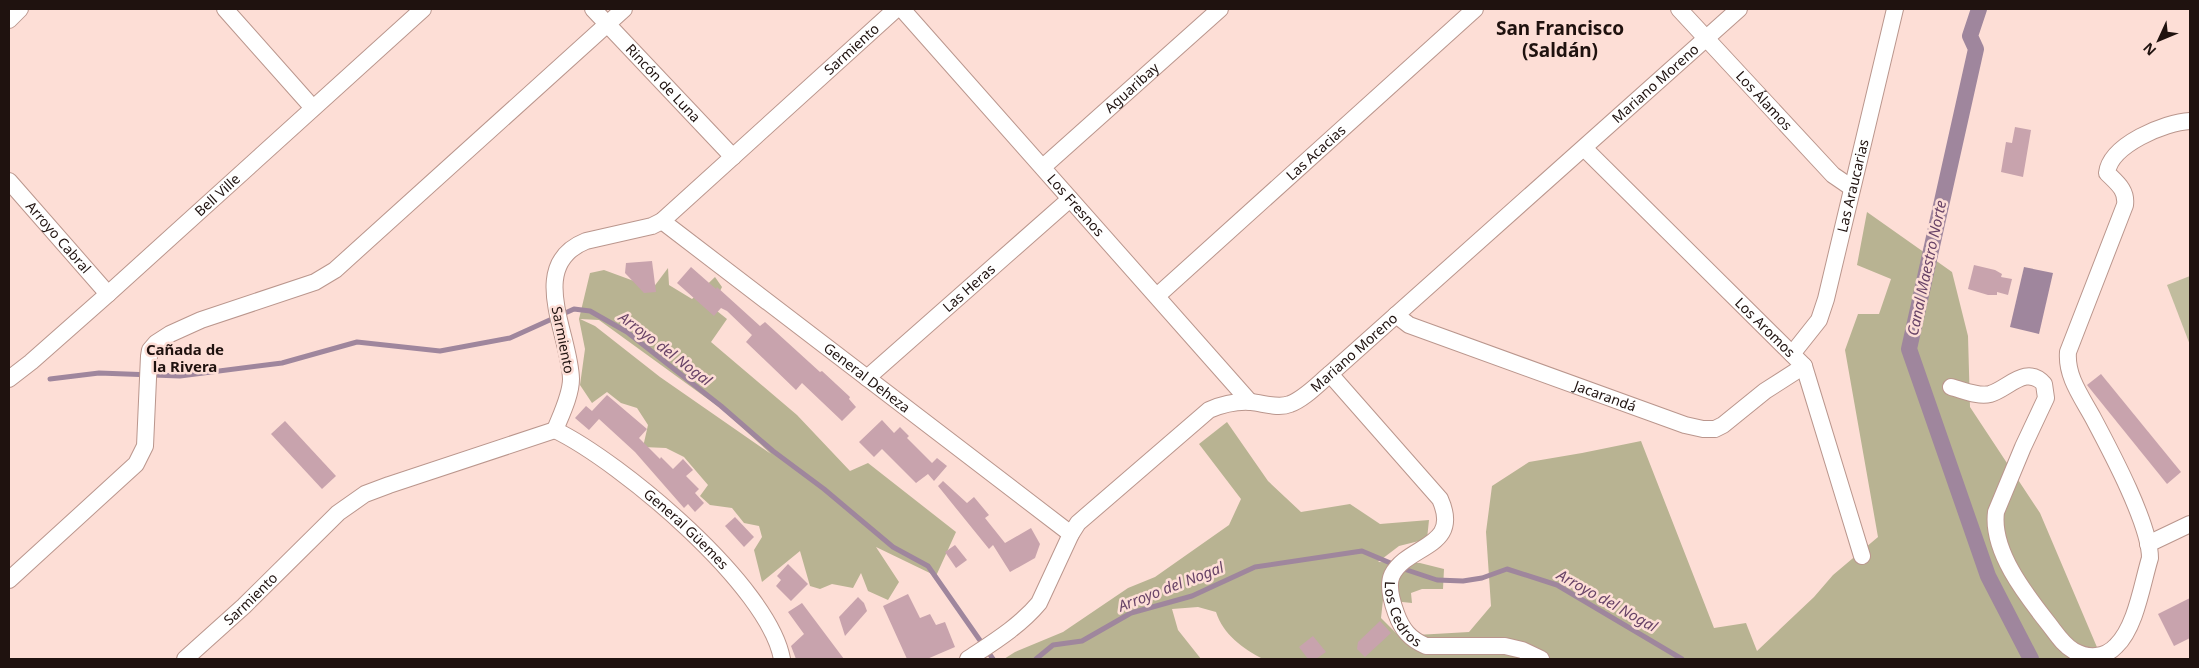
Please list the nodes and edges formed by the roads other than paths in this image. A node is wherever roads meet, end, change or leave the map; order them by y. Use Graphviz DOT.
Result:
graph roads {
  1 [pos="20,9"];
  2 [pos="225,9"];
  3 [pos="423,9"];
  4 [pos="593,9"];
  5 [pos="624,9"];
  6 [pos="896,9"];
  7 [pos="902,9"];
  8 [pos="1220,9"];
  9 [pos="1475,9"];
  10 [pos="1679,9"];
  11 [pos="1739,9"];
  12 [pos="1895,9"];
  13 [pos="9,20"];
  14 [pos="607,24"];
  15 [pos="1706,39"];
  16 [pos="313,108"];
  17 [pos="2190,121"];
  18 [pos="1584,148"];
  19 [pos="733,157"];
  20 [pos="1043,167"];
  21 [pos="9,181"];
  22 [pos="1852,188"];
  23 [pos="1070,199"];
  24 [pos="662,220"];
  25 [pos="108,294"];
  26 [pos="1157,296"];
  27 [pos="1396,315"];
  28 [pos="1792,354"];
  29 [pos="1804,366"];
  30 [pos="1330,374"];
  31 [pos="867,378"];
  32 [pos="9,379"];
  33 [pos="1951,387"];
  34 [pos="1250,402"];
  35 [pos="555,430"];
  36 [pos="2190,524"];
  37 [pos="1071,534"];
  38 [pos="2148,544"];
  39 [pos="1862,556"];
  40 [pos="9,580"];
  41 [pos="979,652"];
  42 [pos="185,659"];
  43 [pos="782,659"];
  44 [pos="1541,659"];
  1 -- 13 [label="street"];
  2 -- 16 [label="street"];
  3 -- 16 [label="street, Bell Ville"];
  4 -- 14 [label="street, Rincón de Luna"];
  5 -- 14 [label="street"];
  6 -- 19 [label="street, Sarmiento"];
  7 -- 20 [label="street, Los Fresnos"];
  8 -- 20 [label="street, Aguaribay"];
  9 -- 26 [label="street, Las Acacias"];
  10 -- 15 [label="street, Los Álamos"];
  11 -- 15 [label="street, Mariano Moreno"];
  12 -- 22 [label="street, Las Araucarias"];
  14 -- 19 [label="street, Rincón de Luna"];
  14 -- 40 [label="street"];
  15 -- 18 [label="street, Mariano Moreno"];
  15 -- 22 [label="street, Los Álamos"];
  16 -- 25 [label="street, Bell Ville"];
  17 -- 38 [label="street"];
  18 -- 27 [label="street, Mariano Moreno"];
  18 -- 28 [label="street, Los Aromos"];
  19 -- 24 [label="street, Sarmiento"];
  20 -- 23 [label="street, Los Fresnos"];
  21 -- 25 [label="street, Arroyo Cabral"];
  22 -- 28 [label="street, Las Araucarias"];
  23 -- 26 [label="street, Los Fresnos"];
  23 -- 31 [label="street, Las Heras"];
  24 -- 31 [label="street, General Deheza"];
  24 -- 35 [label="street, Sarmiento"];
  25 -- 32 [label="street, Bell Ville"];
  26 -- 34 [label="street, Los Fresnos"];
  27 -- 29 [label="street, Jacarandá"];
  27 -- 30 [label="street, Mariano Moreno"];
  28 -- 29 [label="street, Los Aromos"];
  29 -- 39 [label="street, Los Aromos"];
  30 -- 34 [label="street, Mariano Moreno"];
  30 -- 44 [label="street, Los Cedros"];
  31 -- 37 [label="street, General Deheza"];
  33 -- 38 [label="street"];
  34 -- 37 [label="street, Mariano Moreno"];
  35 -- 42 [label="street, Sarmiento"];
  35 -- 43 [label="street, General Güemes"];
  36 -- 38 [label="street"];
  37 -- 41 [label="street, Mariano Moreno"];
}
